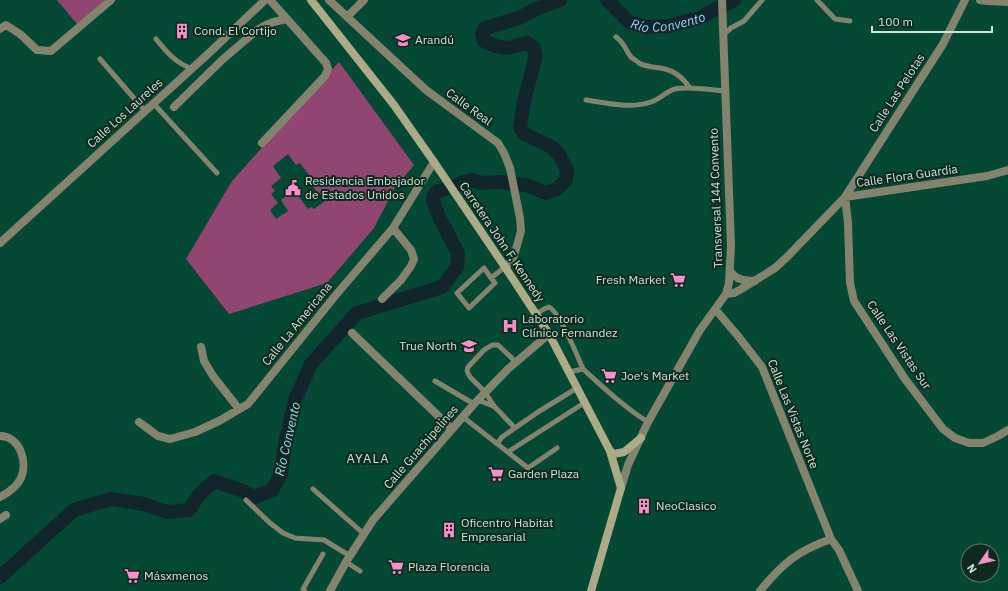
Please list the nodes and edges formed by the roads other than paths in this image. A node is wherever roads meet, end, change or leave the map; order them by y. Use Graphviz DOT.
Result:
graph roads {
  1 [pos="111,0"];
  2 [pos="265,0"];
  3 [pos="270,0"];
  4 [pos="311,0"];
  5 [pos="329,0"];
  6 [pos="364,0"];
  7 [pos="722,0"];
  8 [pos="762,0"];
  9 [pos="817,0"];
  10 [pos="965,0"];
  11 [pos="980,0"];
  12 [pos="1008,2"];
  13 [pos="347,16"];
  14 [pos="287,19"];
  15 [pos="850,21"];
  16 [pos="0,29"];
  17 [pos="723,35"];
  18 [pos="616,37"];
  19 [pos="156,38"];
  20 [pos="100,59"];
  21 [pos="192,69"];
  22 [pos="690,88"];
  23 [pos="724,91"];
  24 [pos="586,100"];
  25 [pos="154,104"];
  26 [pos="174,107"];
  27 [pos="145,111"];
  28 [pos="262,142"];
  29 [pos="434,162"];
  30 [pos="1008,170"];
  31 [pos="217,173"];
  32 [pos="845,197"];
  33 [pos="393,228"];
  34 [pos="0,243"];
  35 [pos="505,267"];
  36 [pos="730,271"];
  37 [pos="491,278"];
  38 [pos="756,281"];
  39 [pos="726,294"];
  40 [pos="382,299"];
  41 [pos="715,309"];
  42 [pos="536,314"];
  43 [pos="352,333"];
  44 [pos="549,334"];
  45 [pos="201,347"];
  46 [pos="516,362"];
  47 [pos="583,369"];
  48 [pos="570,372"];
  49 [pos="435,381"];
  50 [pos="577,388"];
  51 [pos="485,392"];
  52 [pos="476,402"];
  53 [pos="584,403"];
  54 [pos="494,406"];
  55 [pos="239,409"];
  56 [pos="463,417"];
  57 [pos="139,422"];
  58 [pos="648,422"];
  59 [pos="515,428"];
  60 [pos="452,429"];
  61 [pos="1008,430"];
  62 [pos="0,436"];
  63 [pos="641,438"];
  64 [pos="497,444"];
  65 [pos="557,448"];
  66 [pos="610,451"];
  67 [pos="508,452"];
  68 [pos="621,488"];
  69 [pos="313,489"];
  70 [pos="0,497"];
  71 [pos="246,500"];
  72 [pos="364,534"];
  73 [pos="831,539"];
  74 [pos="323,554"];
  75 [pos="348,559"];
  76 [pos="360,571"];
  77 [pos="305,591"];
  78 [pos="330,591"];
  79 [pos="591,591"];
  80 [pos="760,591"];
  81 [pos="858,591"];
  1 -- 16 [label="street"];
  2 -- 21 [label="street, Calle Los Laureles"];
  3 -- 14 [label="street"];
  4 -- 29 [label="main road, Carretera John F. Kennedy"];
  5 -- 13 [label="street, Calle Real"];
  6 -- 13 [label="street"];
  7 -- 17 [label="street, Transversal 144 Convento"];
  8 -- 17 [label="lane"];
  9 -- 15 [label="lane"];
  10 -- 32 [label="street, Calle Las Pelotas"];
  11 -- 12 [label="street"];
  13 -- 35 [label="street, Calle Real"];
  14 -- 26 [label="street"];
  14 -- 28 [label="street"];
  17 -- 23 [label="street, Transversal 144 Convento"];
  18 -- 22 [label="lane"];
  19 -- 21 [label="lane"];
  20 -- 27 [label="lane"];
  21 -- 25 [label="street, Calle Los Laureles"];
  22 -- 23 [label="lane"];
  22 -- 24 [label="lane"];
  23 -- 36 [label="street, Transversal 144 Convento"];
  25 -- 27 [label="street, Calle Los Laureles"];
  25 -- 31 [label="lane"];
  27 -- 34 [label="street, Calle Los Laureles"];
  29 -- 33 [label="street, Calle La Americana"];
  29 -- 35 [label="main road, Carretera John F. Kennedy"];
  30 -- 32 [label="street, Calle Flora Guardia"];
  32 -- 38 [label="street, Calle Flora Guardia"];
  32 -- 61 [label="street, Calle Las Vistas Sur"];
  33 -- 40 [label="street"];
  33 -- 55 [label="street, Calle La Americana"];
  35 -- 37 [label="lane"];
  35 -- 42 [label="main road, Carretera John F. Kennedy"];
  36 -- 38 [label="street"];
  36 -- 39 [label="street, Transversal 144 Convento"];
  37 -- 37 [label="lane"];
  38 -- 39 [label="street, Calle Flora Guardia"];
  39 -- 41 [label="street, Transversal 144 Convento"];
  41 -- 58 [label="street, Transversal 144 Convento"];
  41 -- 73 [label="street, Calle Las Vistas Norte"];
  42 -- 44 [label="main road, Carretera John F. Kennedy"];
  42 -- 47 [label="lane"];
  43 -- 60 [label="street"];
  44 -- 46 [label="street, Calle Guachipelines"];
  44 -- 48 [label="main road, Carretera John F. Kennedy"];
  45 -- 55 [label="street"];
  46 -- 51 [label="street, Calle Guachipelines"];
  46 -- 51 [label="lane"];
  47 -- 48 [label="lane"];
  47 -- 58 [label="lane"];
  48 -- 50 [label="main road, Carretera John F. Kennedy"];
  49 -- 52 [label="lane"];
  50 -- 53 [label="main road, Carretera John F. Kennedy"];
  50 -- 59 [label="lane"];
  51 -- 52 [label="street, Calle Guachipelines"];
  51 -- 54 [label="lane"];
  52 -- 54 [label="lane"];
  52 -- 56 [label="street, Calle Guachipelines"];
  53 -- 66 [label="main road, Carretera John F. Kennedy"];
  53 -- 67 [label="lane"];
  54 -- 59 [label="lane"];
  55 -- 57 [label="street, Calle La Americana"];
  56 -- 60 [label="street, Calle Guachipelines"];
  56 -- 64 [label="lane"];
  58 -- 63 [label="street, Transversal 144 Convento"];
  59 -- 64 [label="lane"];
  60 -- 72 [label="street, Calle Guachipelines"];
  62 -- 70 [label="street"];
  63 -- 66 [label="main road"];
  63 -- 68 [label="street, Transversal 144 Convento"];
  64 -- 67 [label="lane"];
  65 -- 67 [label="lane"];
  66 -- 68 [label="main road, Carretera John F. Kennedy"];
  68 -- 79 [label="main road"];
  69 -- 72 [label="lane"];
  71 -- 75 [label="lane"];
  72 -- 75 [label="street, Calle Guachipelines"];
  73 -- 80 [label="street"];
  73 -- 81 [label="street, Calle Las Vistas Norte"];
  74 -- 77 [label="lane"];
  75 -- 76 [label="lane"];
  75 -- 78 [label="street, Calle Guachipelines"];
}
